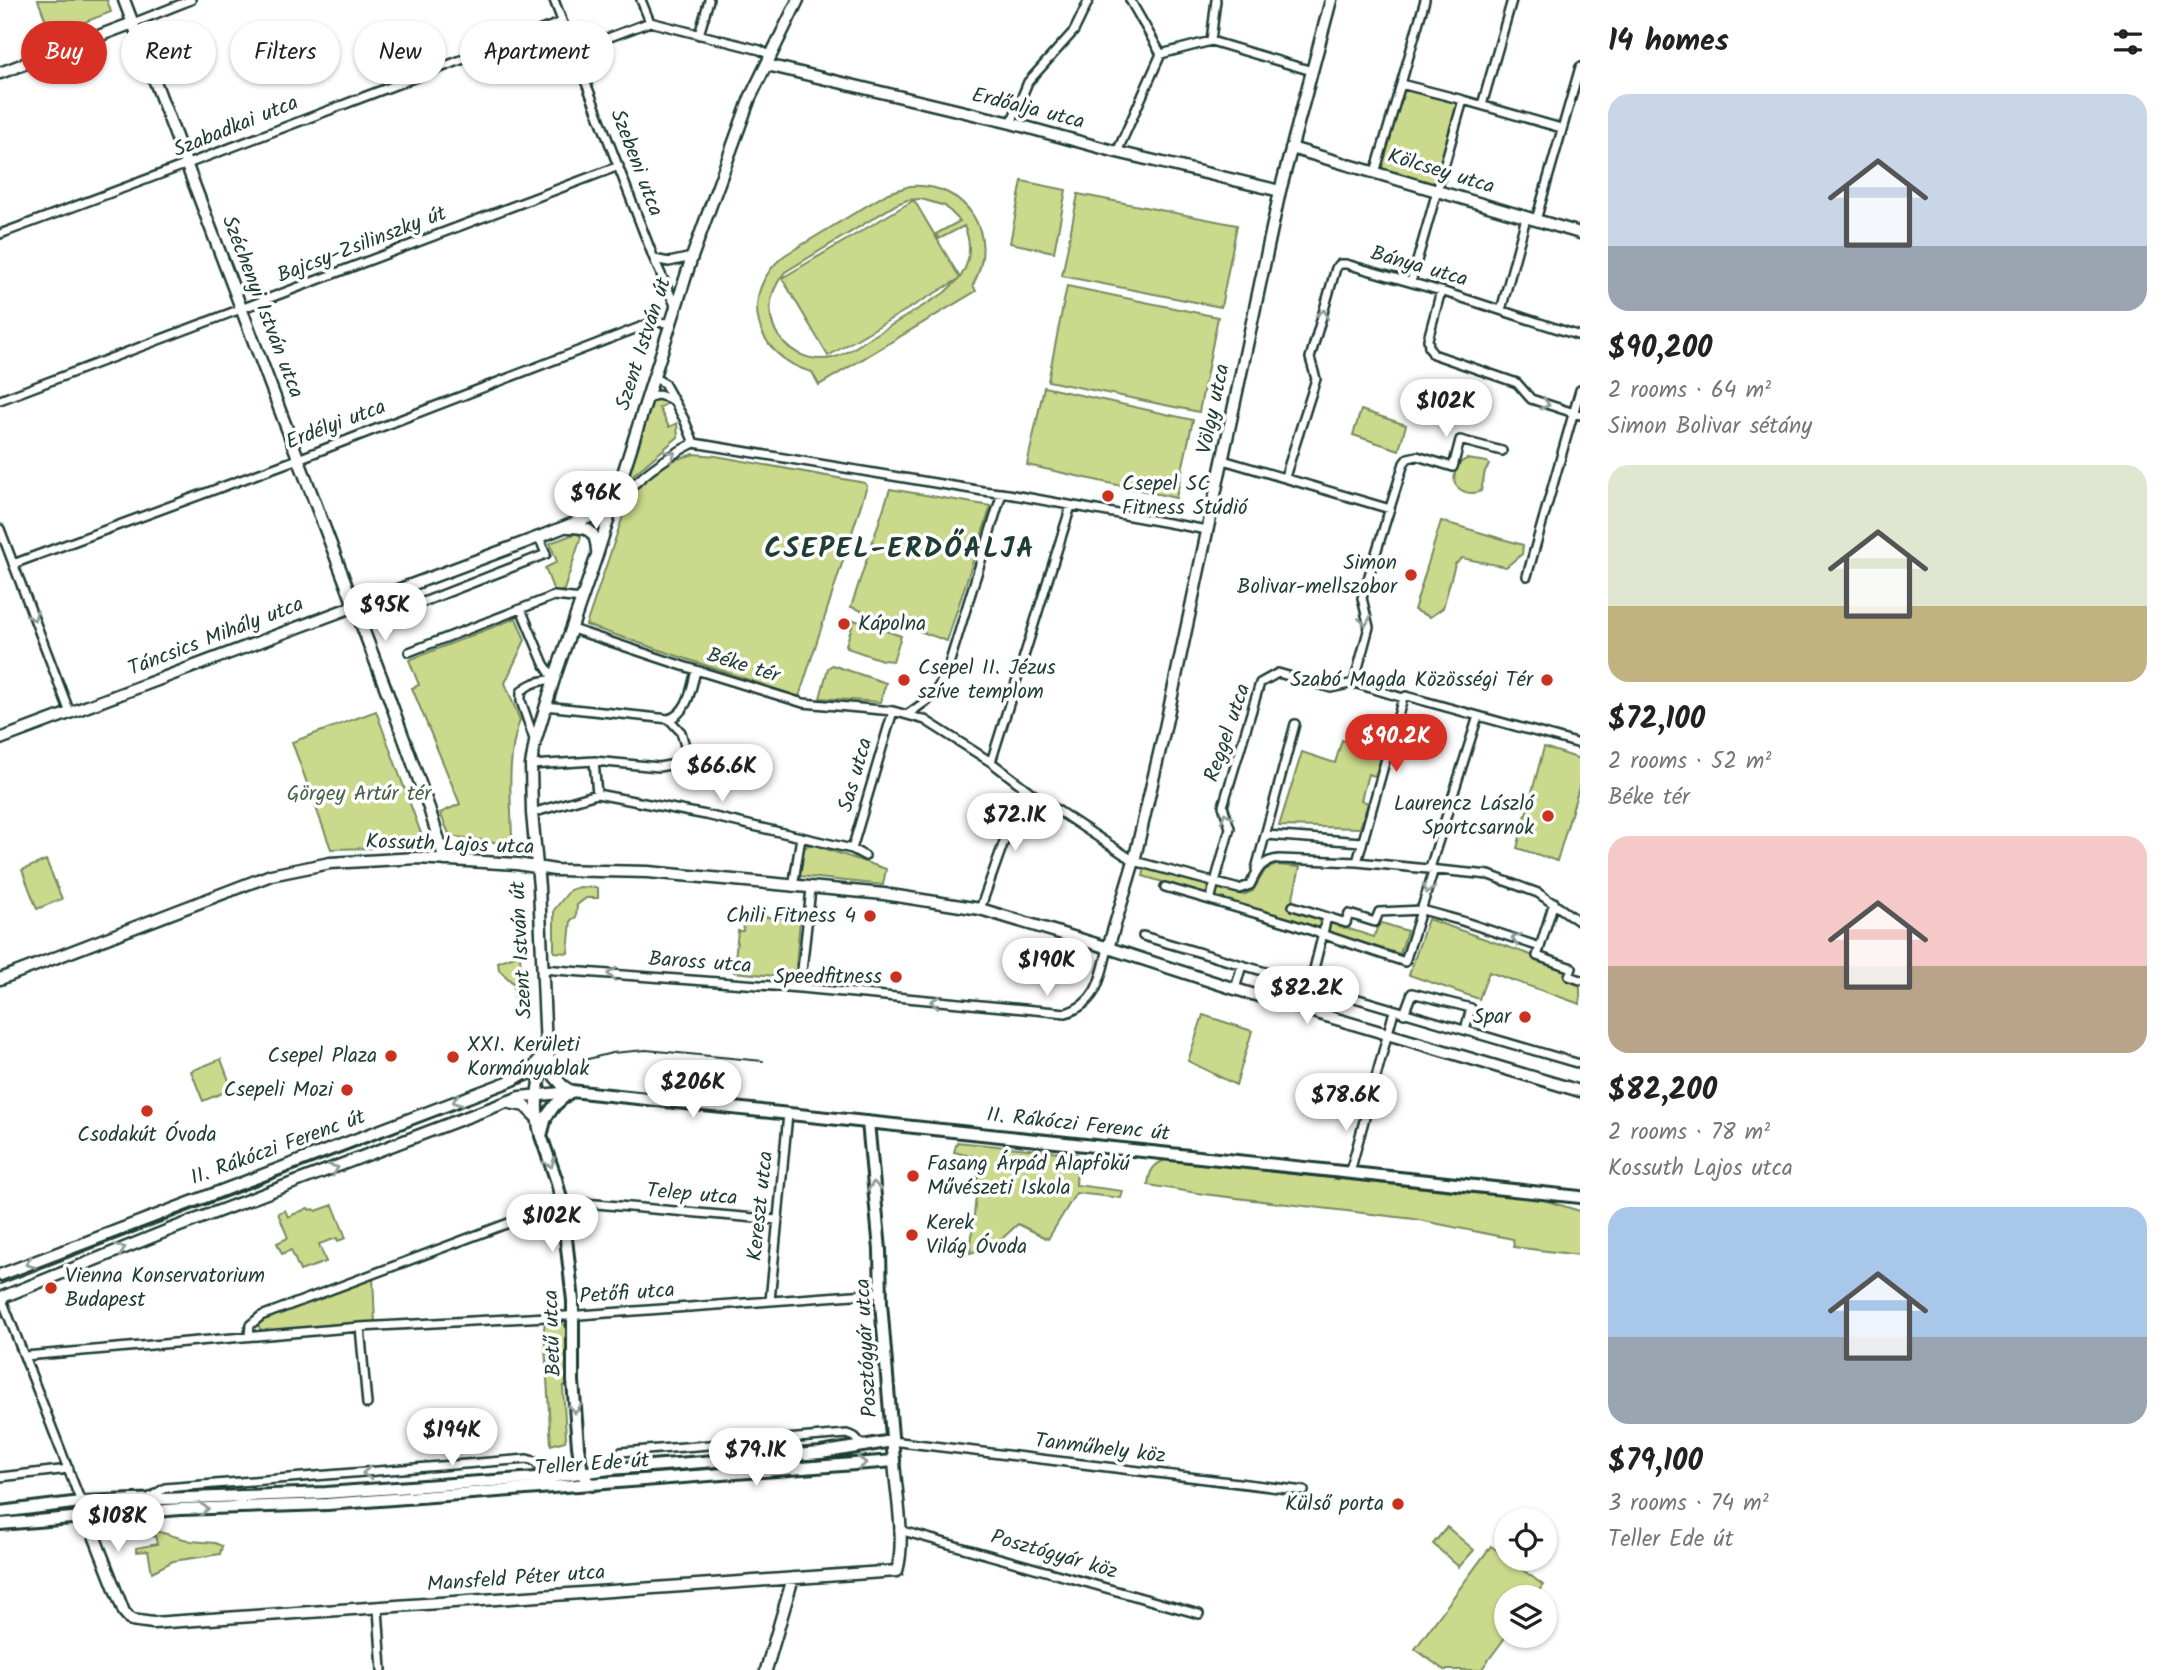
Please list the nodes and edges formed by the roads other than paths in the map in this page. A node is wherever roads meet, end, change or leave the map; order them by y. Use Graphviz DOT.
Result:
graph roads {
  1 [pos="124,0"];
  2 [pos="191,0"];
  3 [pos="554,0"];
  4 [pos="641,0"];
  5 [pos="709,0"];
  6 [pos="798,0"];
  7 [pos="1089,0"];
  8 [pos="1130,0"];
  9 [pos="1216,0"];
  10 [pos="1331,0"];
  11 [pos="1425,0"];
  12 [pos="1512,0"];
  13 [pos="131,21"];
  14 [pos="137,21"];
  15 [pos="562,21"];
  16 [pos="650,22"];
  17 [pos="121,27"];
  18 [pos="699,35"];
  19 [pos="614,36"];
  20 [pos="1211,41"];
  21 [pos="1161,54"];
  22 [pos="769,60"];
  23 [pos="460,61"];
  24 [pos="1580,67"];
  25 [pos="1312,71"];
  26 [pos="0,73"];
  27 [pos="155,84"];
  28 [pos="586,84"];
  29 [pos="1401,84"];
  30 [pos="1463,100"];
  31 [pos="1482,105"];
  32 [pos="1012,123"];
  33 [pos="1561,128"];
  34 [pos="1291,148"];
  35 [pos="1117,152"];
  36 [pos="187,166"];
  37 [pos="619,166"];
  38 [pos="1375,173"];
  39 [pos="1280,191"];
  40 [pos="1437,192"];
  41 [pos="1531,219"];
  42 [pos="1580,233"];
  43 [pos="0,234"];
  44 [pos="692,257"];
  45 [pos="654,259"];
  46 [pos="1411,282"];
  47 [pos="1441,291"];
  48 [pos="676,307"];
  49 [pos="242,310"];
  50 [pos="1501,310"];
  51 [pos="671,323"];
  52 [pos="1580,336"];
  53 [pos="653,377"];
  54 [pos="1580,390"];
  55 [pos="0,400"];
  56 [pos="673,400"];
  57 [pos="645,401"];
  58 [pos="1576,414"];
  59 [pos="694,443"];
  60 [pos="1502,451"];
  61 [pos="299,458"];
  62 [pos="1223,460"];
  63 [pos="1285,477"];
  64 [pos="1002,493"];
  65 [pos="614,503"];
  66 [pos="1071,506"];
  67 [pos="1390,509"];
  68 [pos="564,527"];
  69 [pos="0,529"];
  70 [pos="1207,530"];
  71 [pos="539,537"];
  72 [pos="597,555"];
  73 [pos="13,564"];
  74 [pos="1527,576"];
  75 [pos="582,599"];
  76 [pos="354,606"];
  77 [pos="522,609"];
  78 [pos="362,626"];
  79 [pos="572,629"];
  80 [pos="409,652"];
  81 [pos="696,671"];
  82 [pos="554,679"];
  83 [pos="1354,683"];
  84 [pos="1403,698"];
  85 [pos="545,706"];
  86 [pos="893,710"];
  87 [pos="70,713"];
  88 [pos="908,714"];
  89 [pos="1478,716"];
  90 [pos="669,719"];
  91 [pos="1396,722"];
  92 [pos="1295,724"];
  93 [pos="0,739"];
  94 [pos="535,742"];
  95 [pos="1390,742"];
  96 [pos="1580,744"];
  97 [pos="594,761"];
  98 [pos="991,762"];
  99 [pos="531,765"];
  100 [pos="1023,788"];
  101 [pos="597,794"];
  102 [pos="532,813"];
  103 [pos="1266,835"];
  104 [pos="801,837"];
  105 [pos="1362,842"];
  106 [pos="852,849"];
  107 [pos="865,856"];
  108 [pos="445,860"];
  109 [pos="1134,861"];
  110 [pos="1357,862"];
  111 [pos="537,867"];
  112 [pos="1432,868"];
  113 [pos="1256,869"];
  114 [pos="1216,883"];
  115 [pos="793,887"];
  116 [pos="1165,887"];
  117 [pos="811,888"];
  118 [pos="1210,900"];
  119 [pos="1554,902"];
  120 [pos="1293,906"];
  121 [pos="980,909"];
  122 [pos="1422,910"];
  123 [pos="1327,917"];
  124 [pos="1580,922"];
  125 [pos="1322,933"];
  126 [pos="1143,936"];
  127 [pos="1540,947"];
  128 [pos="1108,948"];
  129 [pos="1242,965"];
  130 [pos="542,969"];
  131 [pos="0,979"];
  132 [pos="1580,980"];
  133 [pos="1310,985"];
  134 [pos="800,988"];
  135 [pos="1235,989"];
  136 [pos="1394,1011"];
  137 [pos="1404,1014"];
  138 [pos="1465,1030"];
  139 [pos="1388,1034"];
  140 [pos="546,1049"];
  141 [pos="1580,1064"];
  142 [pos="521,1077"];
  143 [pos="538,1083"];
  144 [pos="571,1091"];
  145 [pos="1580,1091"];
  146 [pos="537,1095"];
  147 [pos="506,1103"];
  148 [pos="788,1114"];
  149 [pos="536,1117"];
  150 [pos="868,1122"];
  151 [pos="541,1136"];
  152 [pos="1350,1172"];
  153 [pos="1580,1197"];
  154 [pos="562,1203"];
  155 [pos="777,1220"];
  156 [pos="0,1275"];
  157 [pos="881,1293"];
  158 [pos="0,1297"];
  159 [pos="770,1301"];
  160 [pos="574,1316"];
  161 [pos="360,1327"];
  162 [pos="249,1336"];
  163 [pos="25,1356"];
  164 [pos="367,1404"];
  165 [pos="892,1441"];
  166 [pos="865,1447"];
  167 [pos="894,1461"];
  168 [pos="69,1469"];
  169 [pos="610,1469"];
  170 [pos="582,1473"];
  171 [pos="0,1477"];
  172 [pos="550,1477"];
  173 [pos="592,1485"];
  174 [pos="1304,1491"];
  175 [pos="147,1499"];
  176 [pos="82,1502"];
  177 [pos="0,1512"];
  178 [pos="87,1516"];
  179 [pos="0,1524"];
  180 [pos="899,1530"];
  181 [pos="897,1571"];
  182 [pos="793,1578"];
  183 [pos="378,1608"];
  184 [pos="1199,1614"];
  185 [pos="382,1670"];
  186 [pos="766,1670"];
  1 -- 13 [label="street, Széchenyi István utca"];
  2 -- 14 [label="street"];
  3 -- 15 [label="street, Szebeni utca"];
  4 -- 16 [label="street"];
  5 -- 18 [label="street"];
  6 -- 22 [label="street, Szent István út"];
  7 -- 32 [label="street"];
  8 -- 21 [label="street"];
  9 -- 20 [label="street"];
  10 -- 25 [label="street, Völgy utca"];
  11 -- 29 [label="street"];
  12 -- 31 [label="street"];
  16 -- 18 [label="street"];
  16 -- 19 [label="street"];
  17 -- 26 [label="street"];
  18 -- 22 [label="street"];
  20 -- 21 [label="street"];
  20 -- 25 [label="street"];
  21 -- 35 [label="street"];
  22 -- 32 [label="street, Erdőalja utca"];
  22 -- 44 [label="street, Szent István út"];
  23 -- 36 [label="street, Szabadkai utca"];
  24 -- 33 [label="street"];
  25 -- 34 [label="street, Völgy utca"];
  27 -- 36 [label="street, Széchenyi István utca"];
  28 -- 37 [label="street, Szebeni utca"];
  29 -- 30 [label="street"];
  29 -- 38 [label="street"];
  30 -- 31 [label="street"];
  30 -- 40 [label="street"];
  31 -- 33 [label="street"];
  32 -- 35 [label="street, Erdőalja utca"];
  33 -- 41 [label="street"];
  34 -- 38 [label="street, Kölcsey utca"];
  34 -- 39 [label="street, Völgy utca"];
  35 -- 39 [label="street, Erdőalja utca"];
  36 -- 43 [label="street, Szabadkai utca"];
  36 -- 49 [label="street, Széchenyi István utca"];
  37 -- 45 [label="street, Szebeni utca"];
  37 -- 49 [label="street, Bajcsy-Zsilinszky út"];
  38 -- 40 [label="street, Kölcsey utca"];
  39 -- 62 [label="street, Völgy utca"];
  40 -- 41 [label="street, Kölcsey utca"];
  40 -- 46 [label="street"];
  41 -- 42 [label="street, Kölcsey utca"];
  41 -- 50 [label="street"];
  44 -- 45 [label="street"];
  44 -- 48 [label="street, Szent István út"];
  45 -- 48 [label="street, Szebeni utca"];
  46 -- 47 [label="street, Bánya utca"];
  63 -- 46 [label="street, Bánya utca, one-way"];
  47 -- 50 [label="street, Bánya utca"];
  47 -- 58 [label="street, one-way"];
  48 -- 51 [label="street, Szent István út"];
  49 -- 55 [label="street, Bajcsy-Zsilinszky út"];
  49 -- 61 [label="street, Széchenyi István utca"];
  50 -- 52 [label="street, Bánya utca"];
  51 -- 53 [label="street, Szent István út"];
  51 -- 61 [label="street, Erdélyi utca"];
  53 -- 56 [label="street"];
  53 -- 57 [label="street, Szent István út"];
  54 -- 58 [label="street"];
  56 -- 57 [label="street"];
  56 -- 59 [label="street"];
  57 -- 65 [label="street, Szent István út"];
  58 -- 74 [label="street"];
  59 -- 64 [label="street"];
  65 -- 59 [label="street, one-way"];
  60 -- 67 [label="street"];
  61 -- 73 [label="street, Erdélyi utca"];
  61 -- 76 [label="street, Széchenyi István utca"];
  62 -- 63 [label="street"];
  62 -- 70 [label="street, Völgy utca"];
  63 -- 67 [label="street"];
  64 -- 66 [label="street"];
  64 -- 88 [label="street"];
  65 -- 68 [label="street, Táncsics Mihály utca"];
  65 -- 72 [label="street, Szent István út"];
  66 -- 70 [label="street"];
  66 -- 98 [label="street"];
  67 -- 83 [label="street, one-way"];
  68 -- 71 [label="street, Táncsics Mihály utca"];
  68 -- 72 [label="street"];
  69 -- 73 [label="street"];
  70 -- 109 [label="street, Völgy utca"];
  71 -- 76 [label="street, Táncsics Mihály utca"];
  71 -- 78 [label="street"];
  72 -- 75 [label="street, Szent István út"];
  73 -- 87 [label="street, one-way"];
  75 -- 77 [label="street"];
  75 -- 79 [label="street, Szent István út"];
  76 -- 78 [label="street"];
  76 -- 87 [label="street, Táncsics Mihály utca"];
  77 -- 80 [label="street"];
  77 -- 82 [label="street"];
  78 -- 108 [label="street"];
  79 -- 81 [label="street, Béke tér"];
  79 -- 82 [label="street, Szent István út"];
  81 -- 86 [label="street, Béke tér"];
  81 -- 90 [label="street"];
  82 -- 85 [label="street, Szent István út"];
  82 -- 94 [label="street"];
  83 -- 84 [label="street"];
  114 -- 83 [label="street, Reggel utca, one-way"];
  84 -- 89 [label="street"];
  84 -- 91 [label="street"];
  85 -- 90 [label="street"];
  85 -- 94 [label="street, Szent István út"];
  86 -- 88 [label="street, Béke tér"];
  86 -- 106 [label="street, Sas utca"];
  87 -- 93 [label="street, Táncsics Mihály utca"];
  88 -- 98 [label="street, Béke tér"];
  89 -- 96 [label="street"];
  89 -- 112 [label="street"];
  90 -- 97 [label="street"];
  91 -- 95 [label="street"];
  91 -- 95 [label="street"];
  92 -- 103 [label="street"];
  94 -- 99 [label="street, Szent István út"];
  95 -- 105 [label="street"];
  97 -- 99 [label="street"];
  97 -- 101 [label="street"];
  98 -- 100 [label="street, Béke tér"];
  99 -- 102 [label="street, Szent István út"];
  100 -- 109 [label="street, Béke tér"];
  100 -- 121 [label="street"];
  101 -- 102 [label="street"];
  101 -- 104 [label="street"];
  102 -- 111 [label="street, Szent István út"];
  103 -- 105 [label="street"];
  103 -- 113 [label="street"];
  104 -- 106 [label="street"];
  104 -- 115 [label="street"];
  105 -- 110 [label="street"];
  106 -- 107 [label="street"];
  108 -- 111 [label="street, Kossuth Lajos utca"];
  108 -- 131 [label="street, Kossuth Lajos utca"];
  109 -- 114 [label="street, Béke tér"];
  109 -- 128 [label="street, Völgy utca"];
  110 -- 112 [label="street"];
  110 -- 113 [label="street"];
  111 -- 115 [label="street, Kossuth Lajos utca"];
  111 -- 130 [label="street, Szent István út"];
  112 -- 119 [label="street"];
  112 -- 122 [label="street, one-way"];
  113 -- 114 [label="street, Béke tér"];
  114 -- 118 [label="street, Reggel utca"];
  115 -- 117 [label="street, Kossuth Lajos utca"];
  116 -- 118 [label="street"];
  117 -- 121 [label="street, Kossuth Lajos utca"];
  117 -- 134 [label="street"];
  118 -- 125 [label="street"];
  119 -- 124 [label="street"];
  119 -- 127 [label="street"];
  120 -- 123 [label="street"];
  121 -- 128 [label="street, Kossuth Lajos utca"];
  122 -- 123 [label="street"];
  122 -- 125 [label="street"];
  127 -- 122 [label="street, one-way"];
  123 -- 125 [label="street"];
  125 -- 133 [label="street"];
  126 -- 129 [label="street"];
  127 -- 132 [label="street"];
  128 -- 134 [label="street, Baross utca, one-way"];
  128 -- 135 [label="street, Kossuth Lajos utca"];
  129 -- 133 [label="street"];
  129 -- 135 [label="street"];
  134 -- 130 [label="street, Baross utca, one-way"];
  130 -- 140 [label="street, Szent István út"];
  133 -- 136 [label="street"];
  135 -- 139 [label="street, Kossuth Lajos utca"];
  136 -- 137 [label="street"];
  136 -- 139 [label="street"];
  137 -- 138 [label="street"];
  137 -- 138 [label="street"];
  138 -- 141 [label="street"];
  139 -- 145 [label="street, Kossuth Lajos utca"];
  139 -- 152 [label="street"];
  140 -- 142 [label="street"];
  140 -- 143 [label="street, Szent István út"];
  140 -- 144 [label="street, Szent István út"];
  142 -- 143 [label="street, II. Rákóczi Ferenc út"];
  142 -- 156 [label="street, II. Rákóczi Ferenc út, one-way"];
  143 -- 144 [label="street, II. Rákóczi Ferenc út"];
  143 -- 146 [label="street, Betű utca"];
  144 -- 146 [label="street, II. Rákóczi Ferenc út"];
  144 -- 148 [label="main road, II. Rákóczi Ferenc út"];
  144 -- 151 [label="main road"];
  146 -- 147 [label="street, II. Rákóczi Ferenc út"];
  146 -- 149 [label="street, Betű utca"];
  147 -- 149 [label="street"];
  158 -- 147 [label="street, II. Rákóczi Ferenc út, one-way"];
  148 -- 150 [label="main road, II. Rákóczi Ferenc út"];
  148 -- 155 [label="street, Kereszt utca"];
  149 -- 151 [label="street, Betű utca"];
  150 -- 152 [label="main road, II. Rákóczi Ferenc út"];
  157 -- 150 [label="main road, Posztógyár utca, one-way"];
  151 -- 154 [label="main road, Betű utca, one-way"];
  152 -- 153 [label="main road, II. Rákóczi Ferenc út"];
  154 -- 155 [label="street, Telep utca"];
  154 -- 160 [label="main road, Betű utca"];
  154 -- 162 [label="street"];
  155 -- 159 [label="street, Kereszt utca"];
  157 -- 159 [label="street, Petőfi utca"];
  157 -- 165 [label="main road, Posztógyár utca"];
  158 -- 163 [label="street"];
  159 -- 160 [label="street, Petőfi utca"];
  160 -- 161 [label="street, Petőfi utca"];
  160 -- 170 [label="main road, Betű utca, one-way"];
  161 -- 162 [label="street, Petőfi utca"];
  161 -- 164 [label="street"];
  162 -- 163 [label="street, Petőfi utca"];
  163 -- 168 [label="street"];
  165 -- 166 [label="main road, Teller Ede út"];
  165 -- 167 [label="main road, Posztógyár utca"];
  165 -- 174 [label="street, Tanműhely köz"];
  166 -- 169 [label="main road, Teller Ede út"];
  166 -- 169 [label="street, Teller Ede út"];
  173 -- 167 [label="main road, Teller Ede út, one-way"];
  167 -- 180 [label="street, Posztógyár utca"];
  168 -- 171 [label="street"];
  168 -- 176 [label="street"];
  169 -- 170 [label="main road, Teller Ede út"];
  170 -- 172 [label="main road, Teller Ede út"];
  170 -- 173 [label="main road"];
  172 -- 175 [label="main road, Teller Ede út"];
  172 -- 175 [label="street, Teller Ede út, one-way"];
  178 -- 173 [label="main road, Teller Ede út, one-way"];
  175 -- 176 [label="main road, Teller Ede út"];
  176 -- 177 [label="main road, Teller Ede út"];
  176 -- 178 [label="street"];
  178 -- 179 [label="main road, Teller Ede út"];
  178 -- 183 [label="street, Mansfeld Péter utca"];
  180 -- 181 [label="street, Posztógyár utca"];
  180 -- 184 [label="street, Posztógyár köz"];
  181 -- 182 [label="street, Mansfeld Péter utca"];
  182 -- 183 [label="street, Mansfeld Péter utca"];
  182 -- 186 [label="street"];
  183 -- 185 [label="street"];
}
